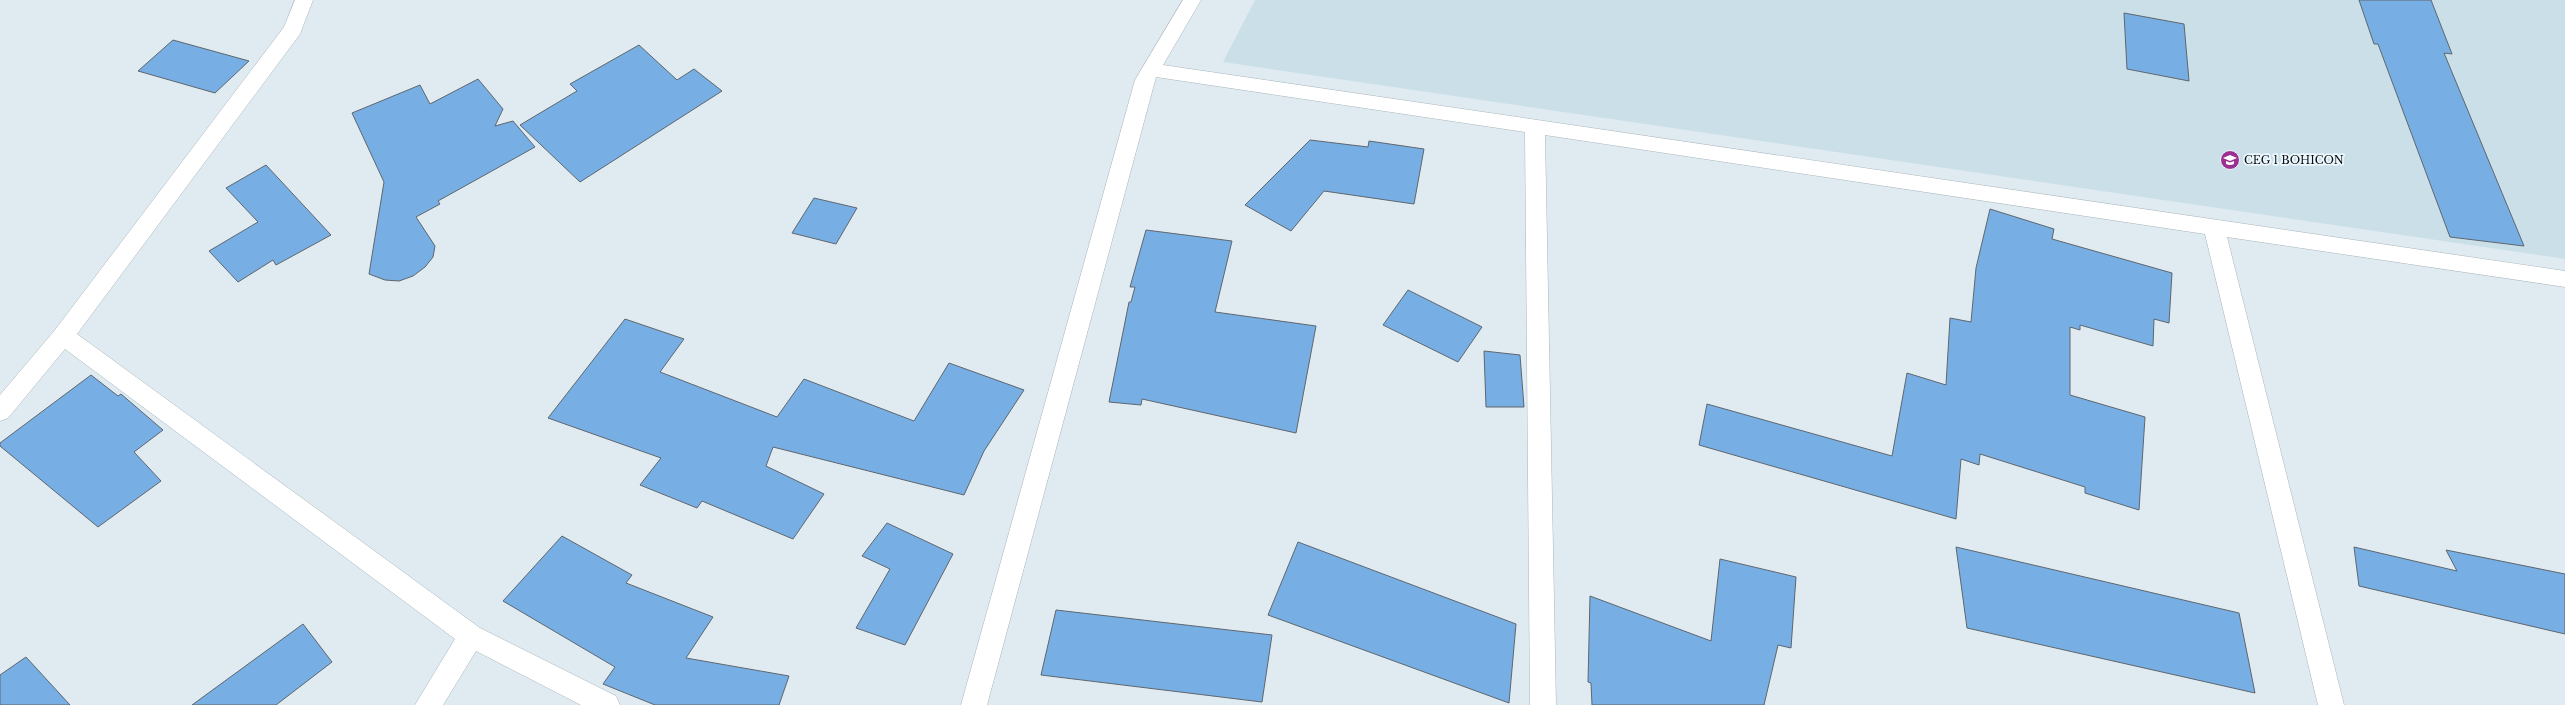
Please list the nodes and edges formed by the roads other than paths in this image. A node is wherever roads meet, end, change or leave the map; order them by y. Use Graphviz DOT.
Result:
graph roads {
  1 [pos="304,0"];
  2 [pos="1192,0"];
  3 [pos="1151,70"];
  4 [pos="1535,127"];
  5 [pos="2214,227"];
  6 [pos="2565,279"];
  7 [pos="63,336"];
  8 [pos="0,411"];
  9 [pos="471,636"];
  10 [pos="428,705"];
  11 [pos="608,705"];
  12 [pos="974,705"];
  13 [pos="1543,705"];
  14 [pos="2331,705"];
  1 -- 7 [label="street"];
  2 -- 3 [label="street"];
  3 -- 4 [label="street"];
  3 -- 12 [label="street"];
  4 -- 5 [label="street"];
  4 -- 13 [label="street"];
  5 -- 6 [label="street"];
  5 -- 14 [label="street"];
  7 -- 8 [label="street"];
  7 -- 9 [label="street"];
  9 -- 10 [label="street"];
  9 -- 11 [label="street"];
}
